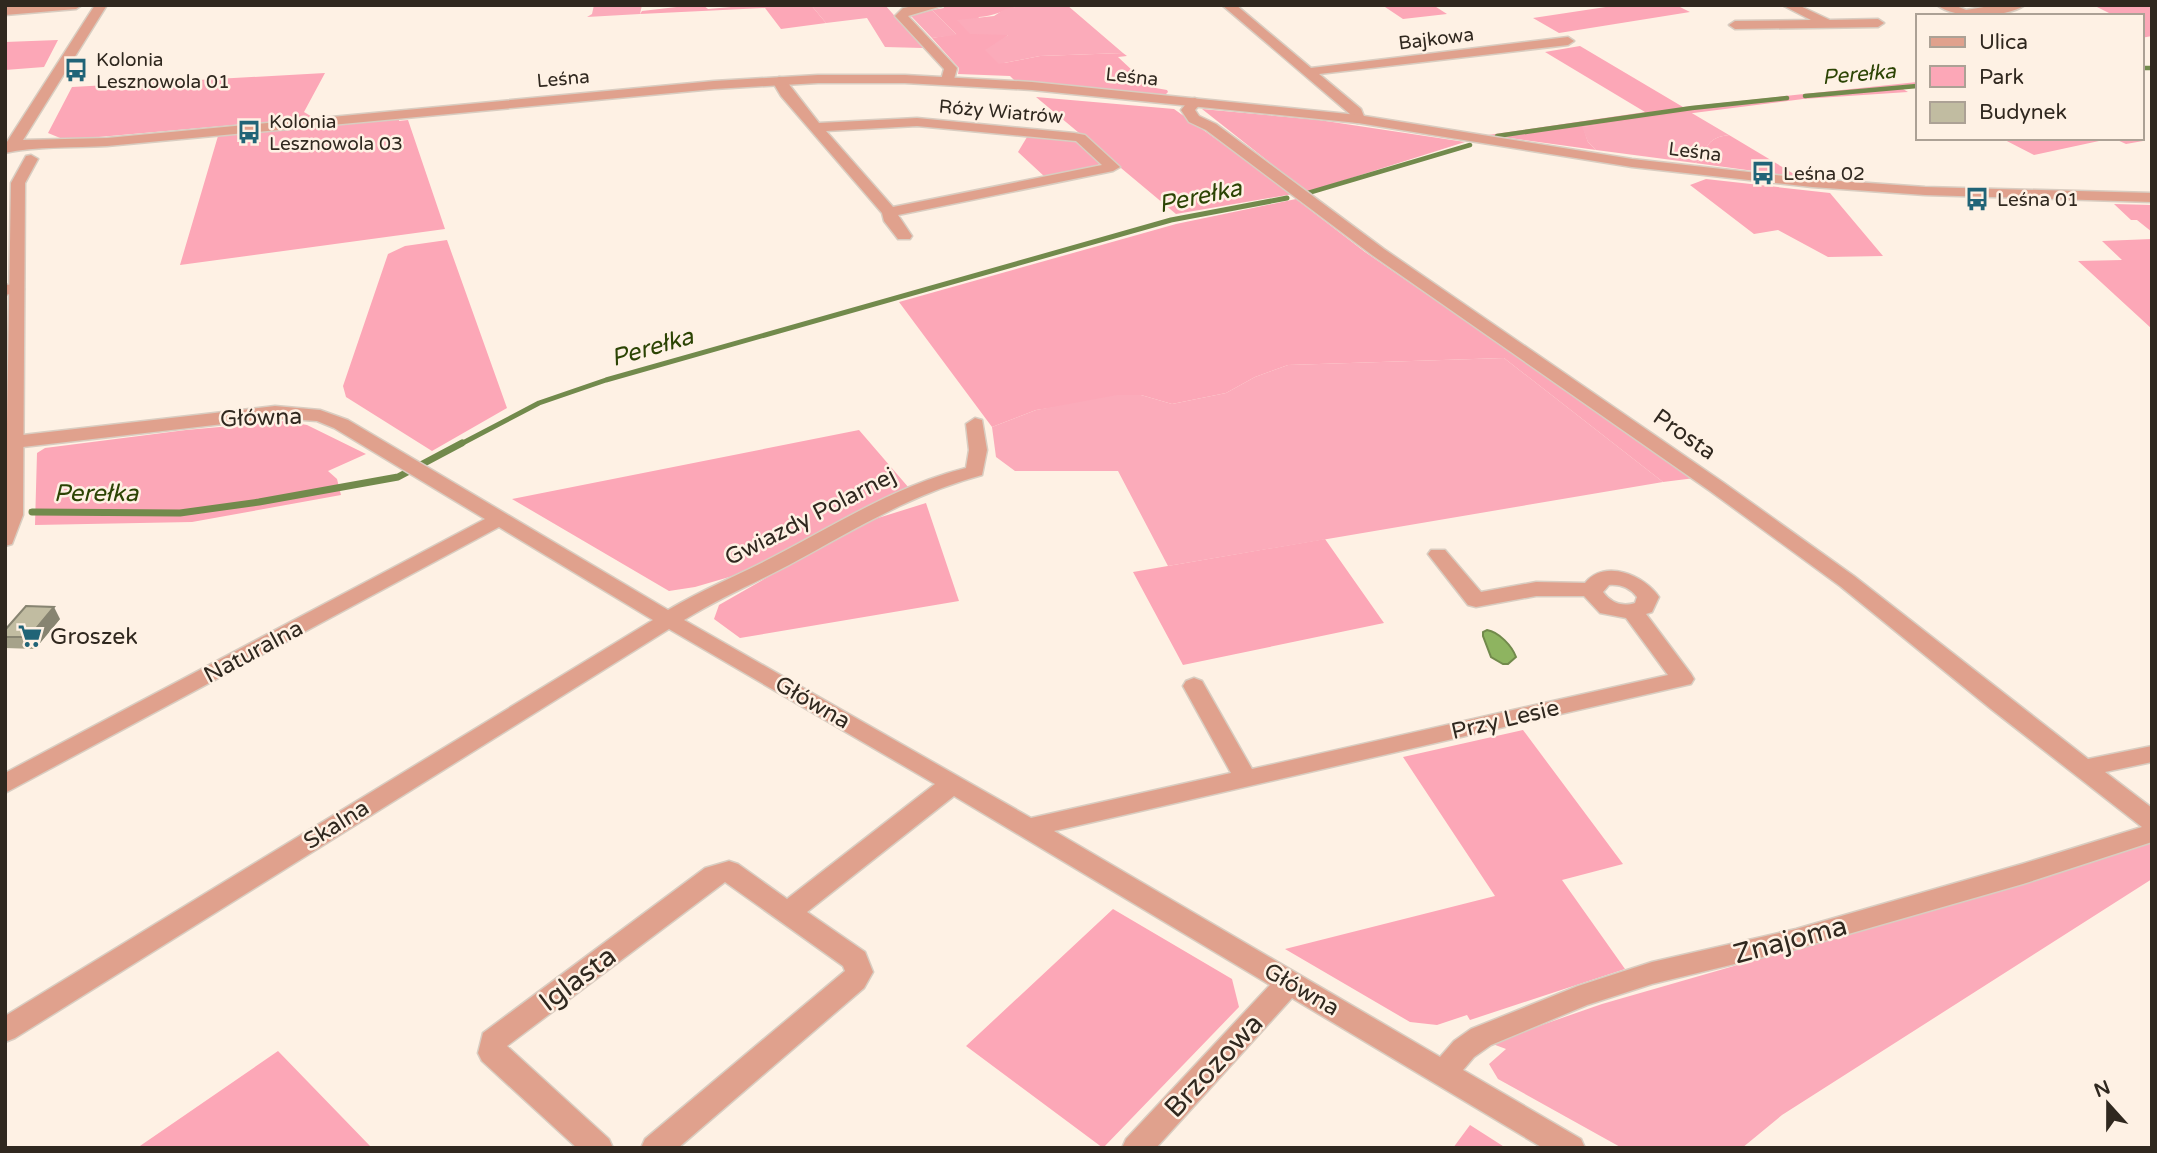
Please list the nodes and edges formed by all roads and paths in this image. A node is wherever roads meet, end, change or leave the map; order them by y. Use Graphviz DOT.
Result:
graph roads {
  1 [pos="76,5"];
  2 [pos="101,5"];
  3 [pos="1228,5"];
  4 [pos="1788,5"];
  5 [pos="1943,5"];
  6 [pos="2019,5"];
  7 [pos="936,6"];
  8 [pos="5,11"];
  9 [pos="1965,14"];
  10 [pos="1972,14"];
  11 [pos="1878,23"];
  12 [pos="1829,24"];
  13 [pos="1735,25"];
  14 [pos="1569,41"];
  15 [pos="1307,72"];
  16 [pos="948,80"];
  17 [pos="779,81"];
  18 [pos="1195,102"];
  19 [pos="1359,119"];
  20 [pos="28,123"];
  21 [pos="816,127"];
  22 [pos="38,150"];
  23 [pos="8,155"];
  24 [pos="18,183"];
  25 [pos="2152,198"];
  26 [pos="890,212"];
  27 [pos="904,236"];
  28 [pos="10,289"];
  29 [pos="975,424"];
  30 [pos="14,442"];
  31 [pos="501,518"];
  32 [pos="5,540"];
  33 [pos="1438,554"];
  34 [pos="1592,590"];
  35 [pos="1633,612"];
  36 [pos="667,619"];
  37 [pos="1194,686"];
  38 [pos="2152,754"];
  39 [pos="2086,768"];
  40 [pos="1245,777"];
  41 [pos="5,783"];
  42 [pos="952,784"];
  43 [pos="2152,821"];
  44 [pos="1029,828"];
  45 [pos="2152,833"];
  46 [pos="790,911"];
  47 [pos="1290,982"];
  48 [pos="5,1030"];
  49 [pos="1444,1072"];
  50 [pos="598,1148"];
  51 [pos="656,1148"];
  52 [pos="1137,1148"];
  53 [pos="1570,1148"];
  1 -- 8 [label="street"];
  2 -- 20 [label="street"];
  3 -- 15 [label="street"];
  4 -- 12 [label="street"];
  5 -- 9 [label="street"];
  6 -- 10 [label="street"];
  7 -- 16 [label="street"];
  11 -- 12 [label="street"];
  12 -- 13 [label="street"];
  14 -- 15 [label="street, Bajkowa"];
  15 -- 19 [label="street"];
  16 -- 17 [label="street, Leśna"];
  16 -- 18 [label="street, Leśna"];
  17 -- 21 [label="street"];
  17 -- 22 [label="street, Leśna"];
  18 -- 19 [label="street, Leśna"];
  18 -- 39 [label="street, Prosta"];
  19 -- 25 [label="street, Leśna"];
  20 -- 22 [label="street"];
  20 -- 23 [label="street"];
  21 -- 26 [label="street"];
  21 -- 26 [label="street, Róży Wiatrów"];
  22 -- 23 [label="street, Leśna"];
  22 -- 24 [label="street"];
  23 -- 24 [label="street"];
  24 -- 28 [label="street"];
  26 -- 27 [label="street"];
  28 -- 30 [label="street"];
  29 -- 36 [label="street, Gwiazdy Polarnej"];
  30 -- 31 [label="street, Główna"];
  30 -- 32 [label="street"];
  31 -- 36 [label="street, Główna"];
  31 -- 41 [label="street, Naturalna"];
  33 -- 34 [label="street"];
  34 -- 35 [label="street"];
  34 -- 35 [label="street"];
  35 -- 40 [label="street, Przy Lesie"];
  36 -- 42 [label="street, Główna"];
  36 -- 48 [label="street, Skalna"];
  37 -- 40 [label="street"];
  38 -- 39 [label="street"];
  39 -- 43 [label="street, Prosta"];
  40 -- 44 [label="street, Przy Lesie"];
  42 -- 44 [label="street, Główna"];
  42 -- 46 [label="street"];
  44 -- 47 [label="street, Główna"];
  45 -- 49 [label="street, Znajoma"];
  46 -- 50 [label="street, Iglasta"];
  46 -- 51 [label="street, Iglasta"];
  47 -- 49 [label="street, Główna"];
  47 -- 52 [label="street, Brzozowa"];
  49 -- 53 [label="street, Główna"];
}
